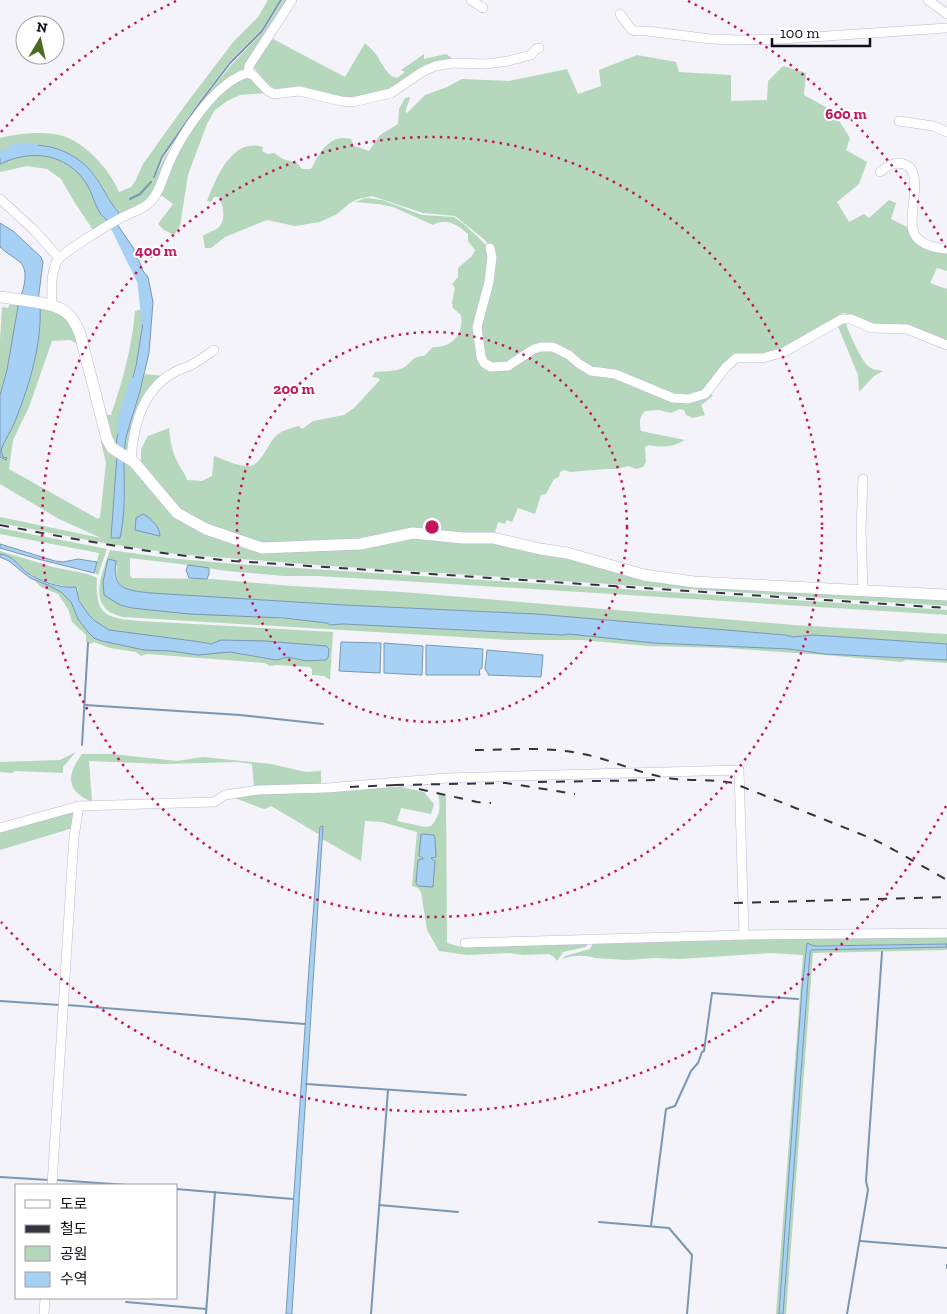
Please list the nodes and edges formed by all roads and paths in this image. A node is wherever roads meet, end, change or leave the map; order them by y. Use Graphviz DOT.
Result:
graph roads {
  1 [pos="292,0"];
  2 [pos="471,0"];
  3 [pos="928,0"];
  4 [pos="483,8"];
  5 [pos="620,14"];
  6 [pos="947,14"];
  7 [pos="947,28"];
  8 [pos="539,48"];
  9 [pos="248,73"];
  10 [pos="899,121"];
  11 [pos="947,132"];
  12 [pos="880,172"];
  13 [pos="0,199"];
  14 [pos="490,248"];
  15 [pos="947,250"];
  16 [pos="59,258"];
  17 [pos="0,296"];
  18 [pos="47,304"];
  19 [pos="947,345"];
  20 [pos="214,350"];
  21 [pos="124,455"];
  22 [pos="863,479"];
  23 [pos="863,591"];
  24 [pos="947,595"];
  25 [pos="79,806"];
  26 [pos="0,828"];
  27 [pos="947,933"];
  28 [pos="744,936"];
  29 [pos="465,943"];
  30 [pos="52,1184"];
  31 [pos="45,1299"];
  32 [pos="44,1314"];
  1 -- 9 [label="street"];
  2 -- 4 [label="street"];
  3 -- 6 [label="street"];
  5 -- 7 [label="street"];
  8 -- 9 [label="street"];
  9 -- 16 [label="street"];
  10 -- 11 [label="street"];
  12 -- 15 [label="street"];
  13 -- 16 [label="street"];
  14 -- 19 [label="street"];
  16 -- 18 [label="street"];
  17 -- 18 [label="main road"];
  18 -- 21 [label="main road"];
  20 -- 21 [label="street"];
  21 -- 23 [label="main road"];
  22 -- 23 [label="street"];
  23 -- 24 [label="main road"];
  25 -- 26 [label="street"];
  25 -- 28 [label="street"];
  25 -- 30 [label="street"];
  27 -- 28 [label="street"];
  28 -- 29 [label="street"];
  31 -- 32 [label="street"];
}
